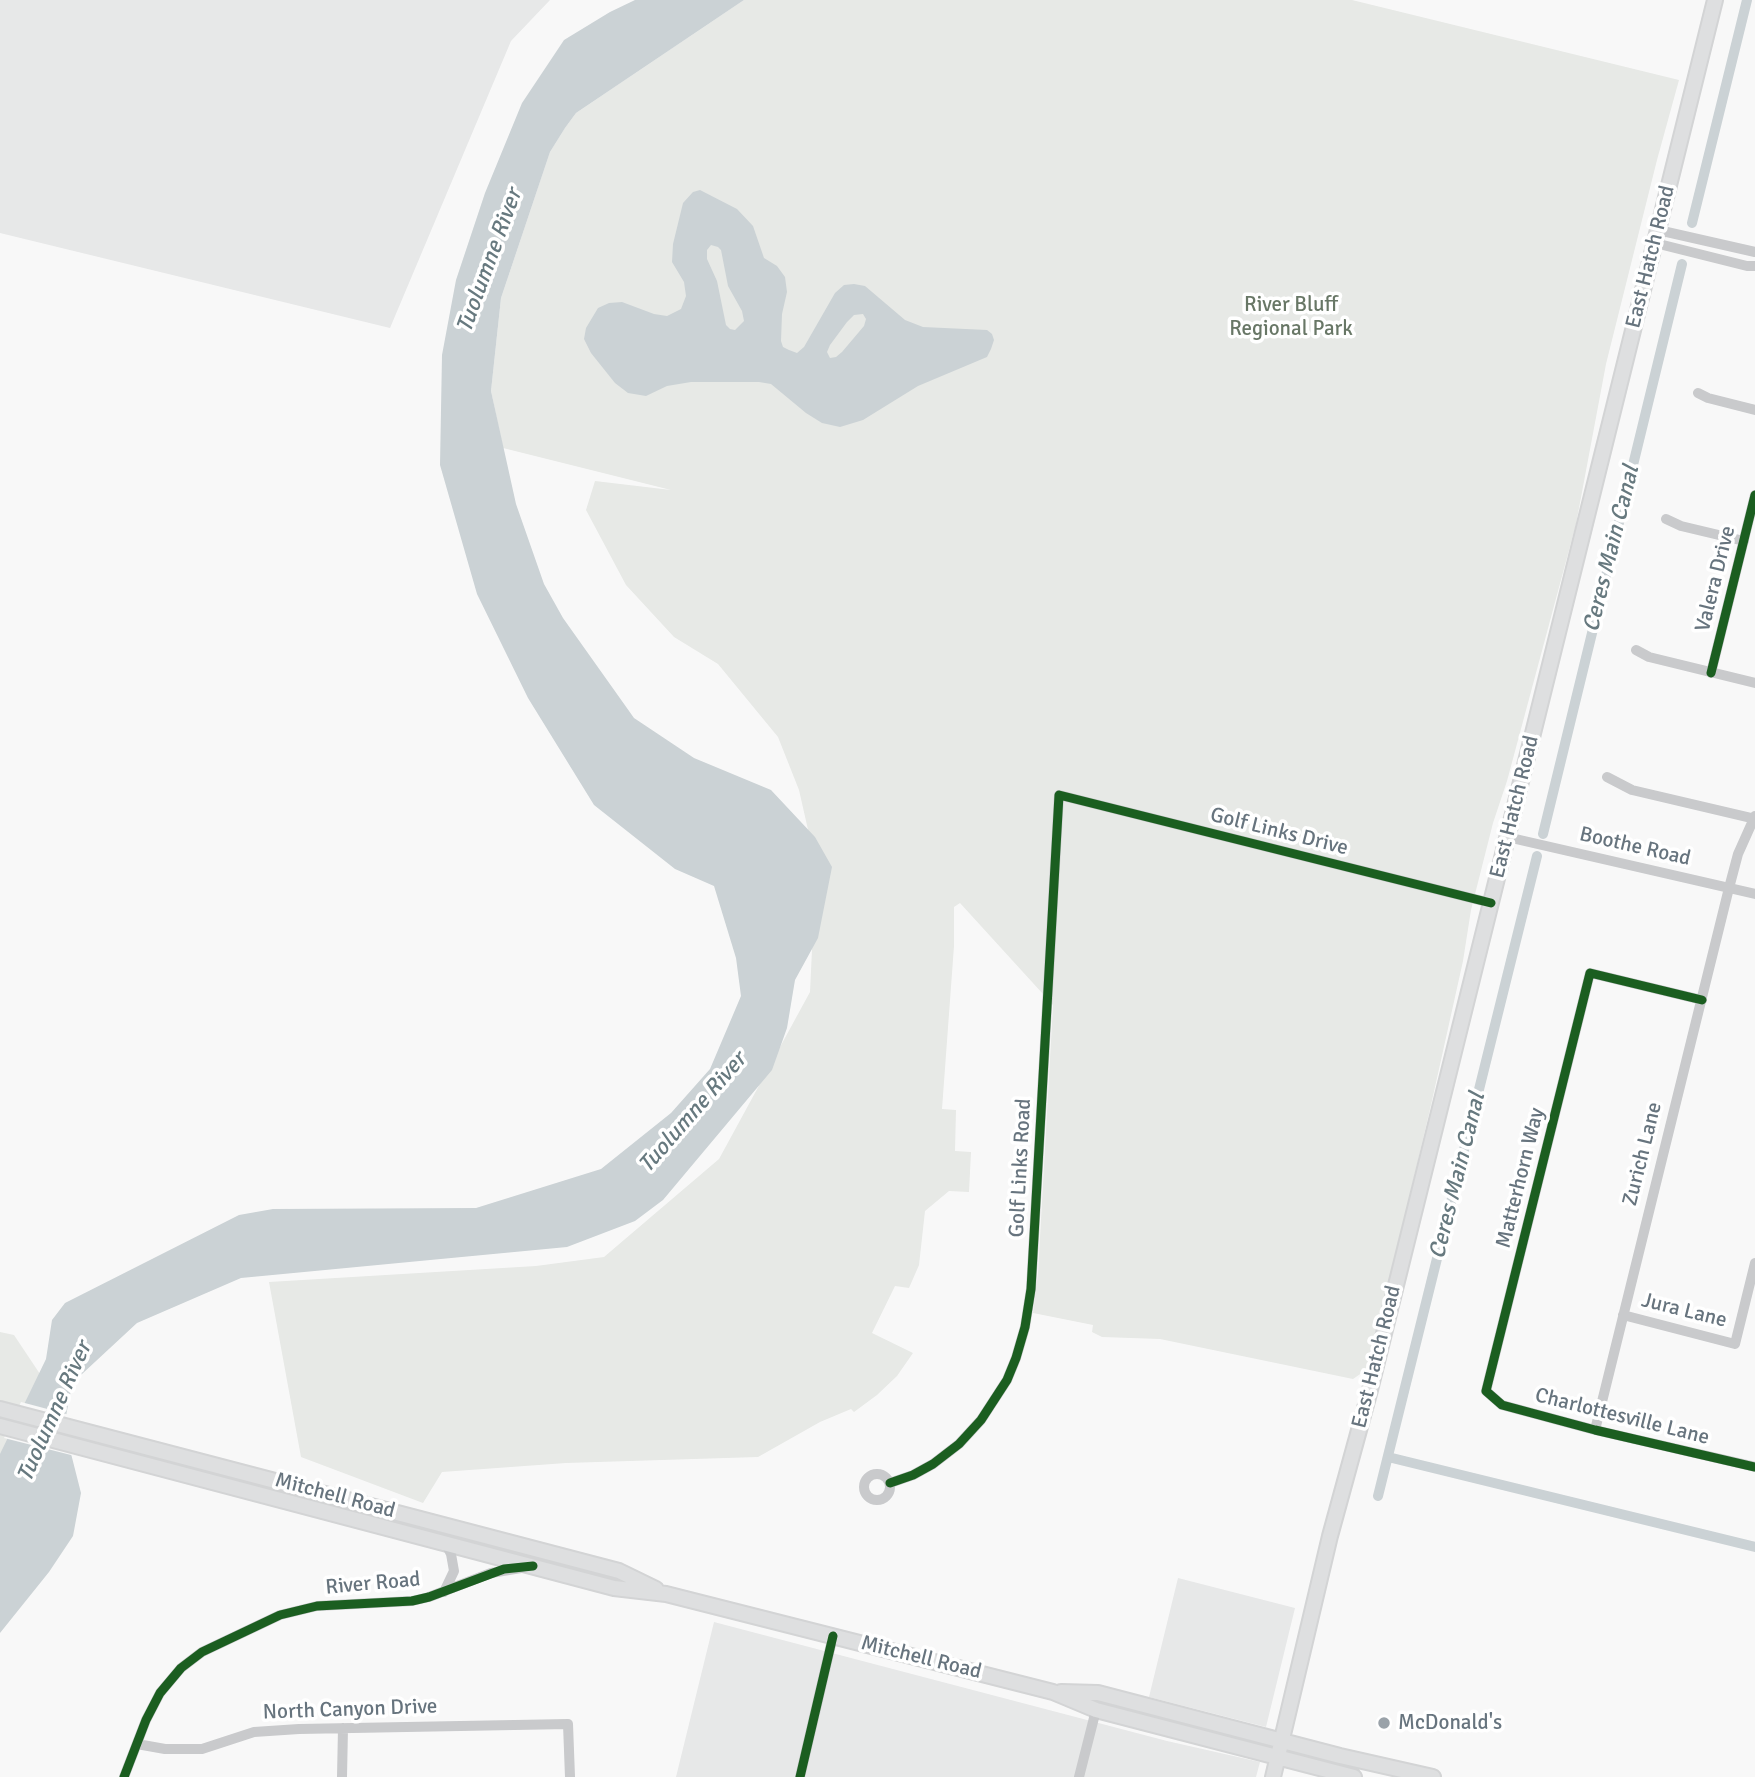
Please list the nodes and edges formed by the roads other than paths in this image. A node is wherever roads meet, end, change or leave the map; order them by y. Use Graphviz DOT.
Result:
graph roads {
  1 [pos="1715,0"];
  2 [pos="1657,237"];
  3 [pos="1755,252"];
  4 [pos="1755,266"];
  5 [pos="1698,393"];
  6 [pos="1755,410"];
  7 [pos="1755,495"];
  8 [pos="1666,519"];
  9 [pos="1744,541"];
  10 [pos="1636,650"];
  11 [pos="1712,673"];
  12 [pos="1755,683"];
  13 [pos="1607,778"];
  14 [pos="1059,795"];
  15 [pos="1754,818"];
  16 [pos="1507,837"];
  17 [pos="1729,888"];
  18 [pos="1755,894"];
  19 [pos="1491,903"];
  20 [pos="1702,1000"];
  21 [pos="1755,1263"];
  22 [pos="1623,1315"];
  23 [pos="1486,1391"];
  24 [pos="0,1409"];
  25 [pos="0,1426"];
  26 [pos="1595,1430"];
  27 [pos="1755,1467"];
  28 [pos="890,1483"];
  29 [pos="445,1542"];
  30 [pos="533,1566"];
  31 [pos="444,1592"];
  32 [pos="666,1594"];
  33 [pos="834,1636"];
  34 [pos="1053,1692"];
  35 [pos="1096,1710"];
  36 [pos="344,1728"];
  37 [pos="1281,1740"];
  38 [pos="137,1744"];
  39 [pos="1278,1756"];
  40 [pos="124,1777"];
  41 [pos="342,1777"];
  42 [pos="570,1777"];
  43 [pos="800,1777"];
  44 [pos="1079,1777"];
  45 [pos="1273,1777"];
  46 [pos="1354,1777"];
  47 [pos="1433,1777"];
  1 -- 2 [label="main road, East Hatch Road"];
  2 -- 3 [label="street"];
  2 -- 4 [label="street"];
  2 -- 16 [label="main road, East Hatch Road"];
  5 -- 6 [label="street"];
  7 -- 9 [label="street, Valera Drive"];
  8 -- 9 [label="street"];
  9 -- 11 [label="street, Valera Drive"];
  10 -- 11 [label="street"];
  11 -- 12 [label="street"];
  13 -- 15 [label="street"];
  14 -- 19 [label="street, Golf Links Drive"];
  14 -- 28 [label="street, Golf Links Road"];
  15 -- 17 [label="street, Zurich Lane"];
  16 -- 17 [label="street, Boothe Road"];
  16 -- 19 [label="main road, East Hatch Road"];
  17 -- 18 [label="street, Boothe Road"];
  17 -- 20 [label="street, Zurich Lane"];
  19 -- 37 [label="main road, East Hatch Road"];
  20 -- 22 [label="street, Zurich Lane"];
  20 -- 23 [label="street, Matterhorn Way"];
  21 -- 22 [label="street, Jura Lane"];
  22 -- 26 [label="street, Zurich Lane"];
  23 -- 26 [label="street, Charlottesville Lane"];
  24 -- 32 [label="main road, Mitchell Road"];
  25 -- 29 [label="main road, Mitchell Road"];
  26 -- 27 [label="street, Charlottesville Lane"];
  29 -- 30 [label="main road, Mitchell Road"];
  29 -- 31 [label="street, River Road"];
  30 -- 31 [label="street, River Road"];
  30 -- 32 [label="main road, Mitchell Road"];
  31 -- 38 [label="street, River Road"];
  32 -- 33 [label="main road, Mitchell Road"];
  33 -- 34 [label="main road, Mitchell Road"];
  33 -- 43 [label="street"];
  34 -- 35 [label="main road, Mitchell Road"];
  34 -- 37 [label="main road, Mitchell Road"];
  35 -- 39 [label="main road, Mitchell Road"];
  35 -- 44 [label="street"];
  36 -- 38 [label="street, North Canyon Drive"];
  36 -- 41 [label="street"];
  36 -- 42 [label="street, North Canyon Drive"];
  37 -- 39 [label="main road, East Hatch Road"];
  37 -- 47 [label="main road, Mitchell Road"];
  38 -- 40 [label="street, River Road"];
  39 -- 45 [label="main road, East Hatch Road"];
  39 -- 46 [label="main road, Mitchell Road"];
}
